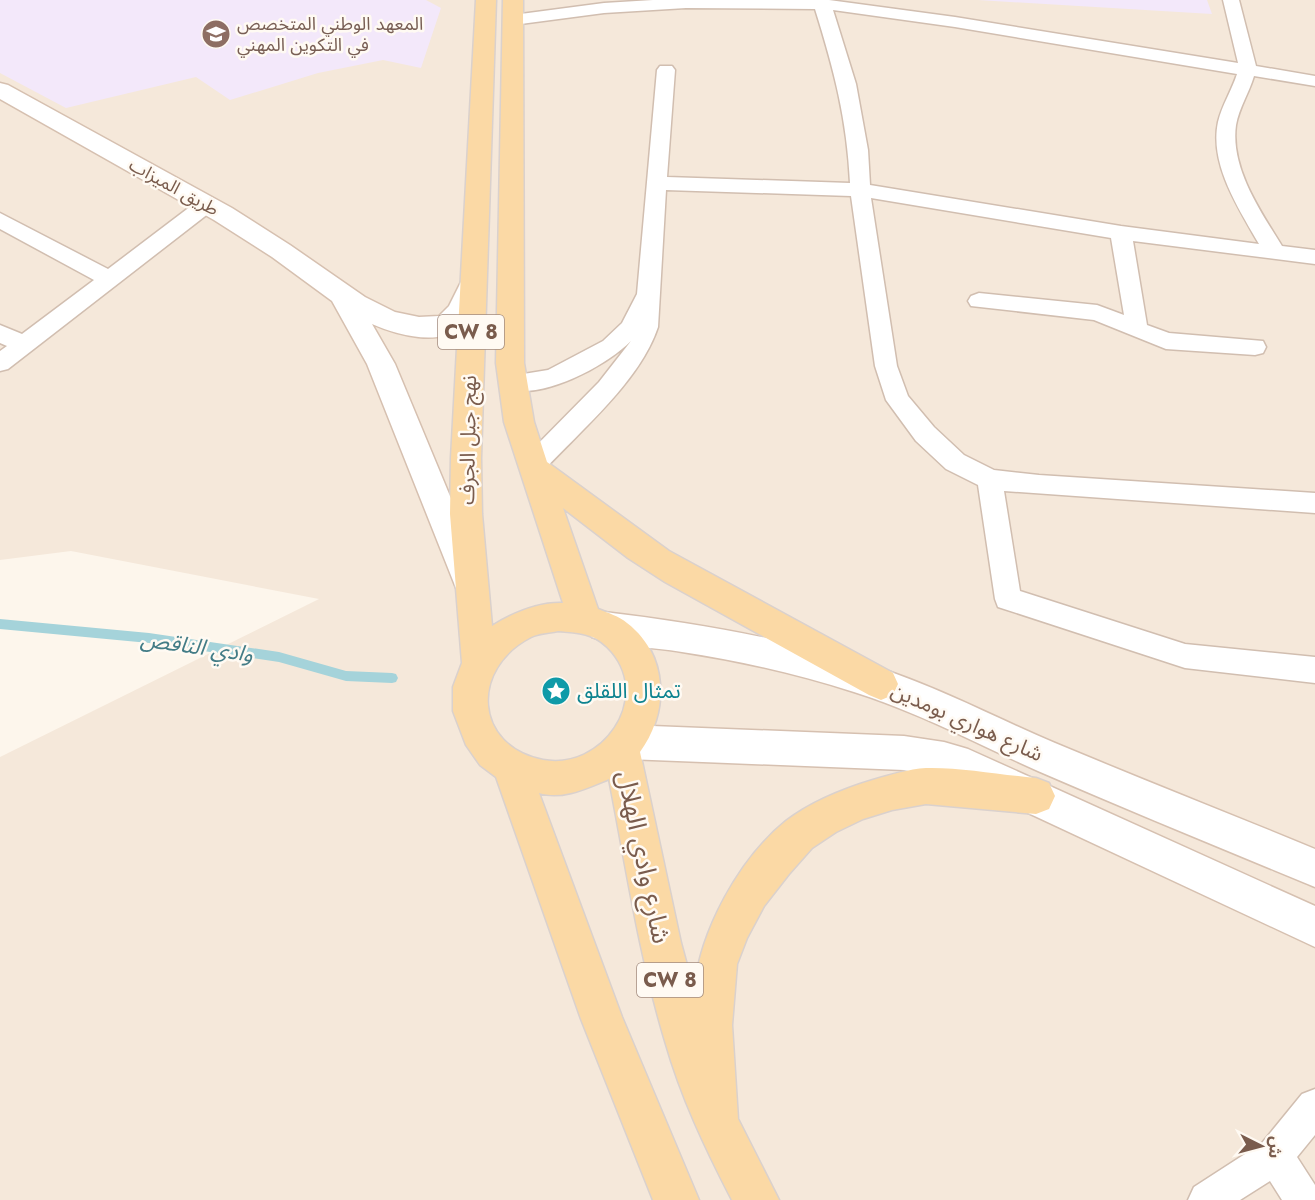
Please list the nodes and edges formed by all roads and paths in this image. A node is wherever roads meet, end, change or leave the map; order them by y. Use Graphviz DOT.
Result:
graph roads {
  1 [pos="486,0"];
  2 [pos="1232,0"];
  3 [pos="822,2"];
  4 [pos="513,10"];
  5 [pos="1248,69"];
  6 [pos="666,70"];
  7 [pos="1315,81"];
  8 [pos="0,90"];
  9 [pos="656,183"];
  10 [pos="860,190"];
  11 [pos="206,205"];
  12 [pos="0,220"];
  13 [pos="1121,232"];
  14 [pos="1275,253"];
  15 [pos="1315,257"];
  16 [pos="110,279"];
  17 [pos="472,284"];
  18 [pos="342,294"];
  19 [pos="648,294"];
  20 [pos="979,302"];
  21 [pos="1137,329"];
  22 [pos="0,333"];
  23 [pos="24,345"];
  24 [pos="1255,347"];
  25 [pos="0,363"];
  26 [pos="513,383"];
  27 [pos="534,466"];
  28 [pos="990,479"];
  29 [pos="1315,503"];
  30 [pos="474,592"];
  31 [pos="595,623"];
  32 [pos="479,665"];
  33 [pos="1315,670"];
  34 [pos="881,684"];
  35 [pos="624,746"];
  36 [pos="511,767"];
  37 [pos="1036,796"];
  38 [pos="1315,868"];
  39 [pos="1315,927"];
  40 [pos="1315,1107"];
  41 [pos="716,1123"];
  42 [pos="1275,1156"];
  43 [pos="676,1200"];
  44 [pos="756,1200"];
  45 [pos="1207,1200"];
  46 [pos="1303,1200"];
  1 -- 17 [label="main road, نهج جبل الجرف / CW 8"];
  2 -- 5 [label="street"];
  3 -- 4 [label="street"];
  3 -- 5 [label="street"];
  3 -- 10 [label="street"];
  4 -- 26 [label="main road, نهج جبل الجرف / CW 8"];
  5 -- 7 [label="street"];
  5 -- 14 [label="street"];
  6 -- 9 [label="street"];
  8 -- 11 [label="street, طريق الميزاب"];
  9 -- 10 [label="street"];
  9 -- 19 [label="street"];
  10 -- 13 [label="street"];
  10 -- 28 [label="street"];
  11 -- 16 [label="street"];
  11 -- 18 [label="street, طريق الميزاب"];
  12 -- 16 [label="street"];
  13 -- 14 [label="street"];
  13 -- 21 [label="street"];
  14 -- 15 [label="street"];
  16 -- 23 [label="street"];
  17 -- 18 [label="street, طريق الميزاب"];
  17 -- 30 [label="main road, نهج جبل الجرف / CW 8"];
  18 -- 30 [label="street, طريق الميزاب"];
  19 -- 26 [label="street"];
  19 -- 27 [label="street"];
  20 -- 21 [label="street"];
  21 -- 24 [label="street"];
  22 -- 23 [label="street"];
  23 -- 25 [label="street"];
  26 -- 27 [label="main road, نهج جبل الجرف / CW 8"];
  27 -- 31 [label="main road, نهج جبل الجرف / CW 8"];
  27 -- 34 [label="main road"];
  28 -- 29 [label="street"];
  28 -- 33 [label="street"];
  30 -- 32 [label="main road, نهج جبل الجرف / CW 8"];
  31 -- 32 [label="main road"];
  31 -- 34 [label="street, شارع هواري بومدين"];
  31 -- 35 [label="main road"];
  32 -- 36 [label="main road"];
  34 -- 38 [label="street, شارع هواري بومدين"];
  35 -- 36 [label="main road"];
  35 -- 37 [label="street, شارع هواري بومدين"];
  35 -- 41 [label="main road, شارع وادي الهلال / CW 8"];
  36 -- 43 [label="main road"];
  37 -- 39 [label="street, شارع هواري بومدين"];
  37 -- 41 [label="main road"];
  40 -- 42 [label="street"];
  41 -- 44 [label="main road, شارع وادي الهلال / CW 8"];
  42 -- 45 [label="street"];
  42 -- 46 [label="street"];
}
